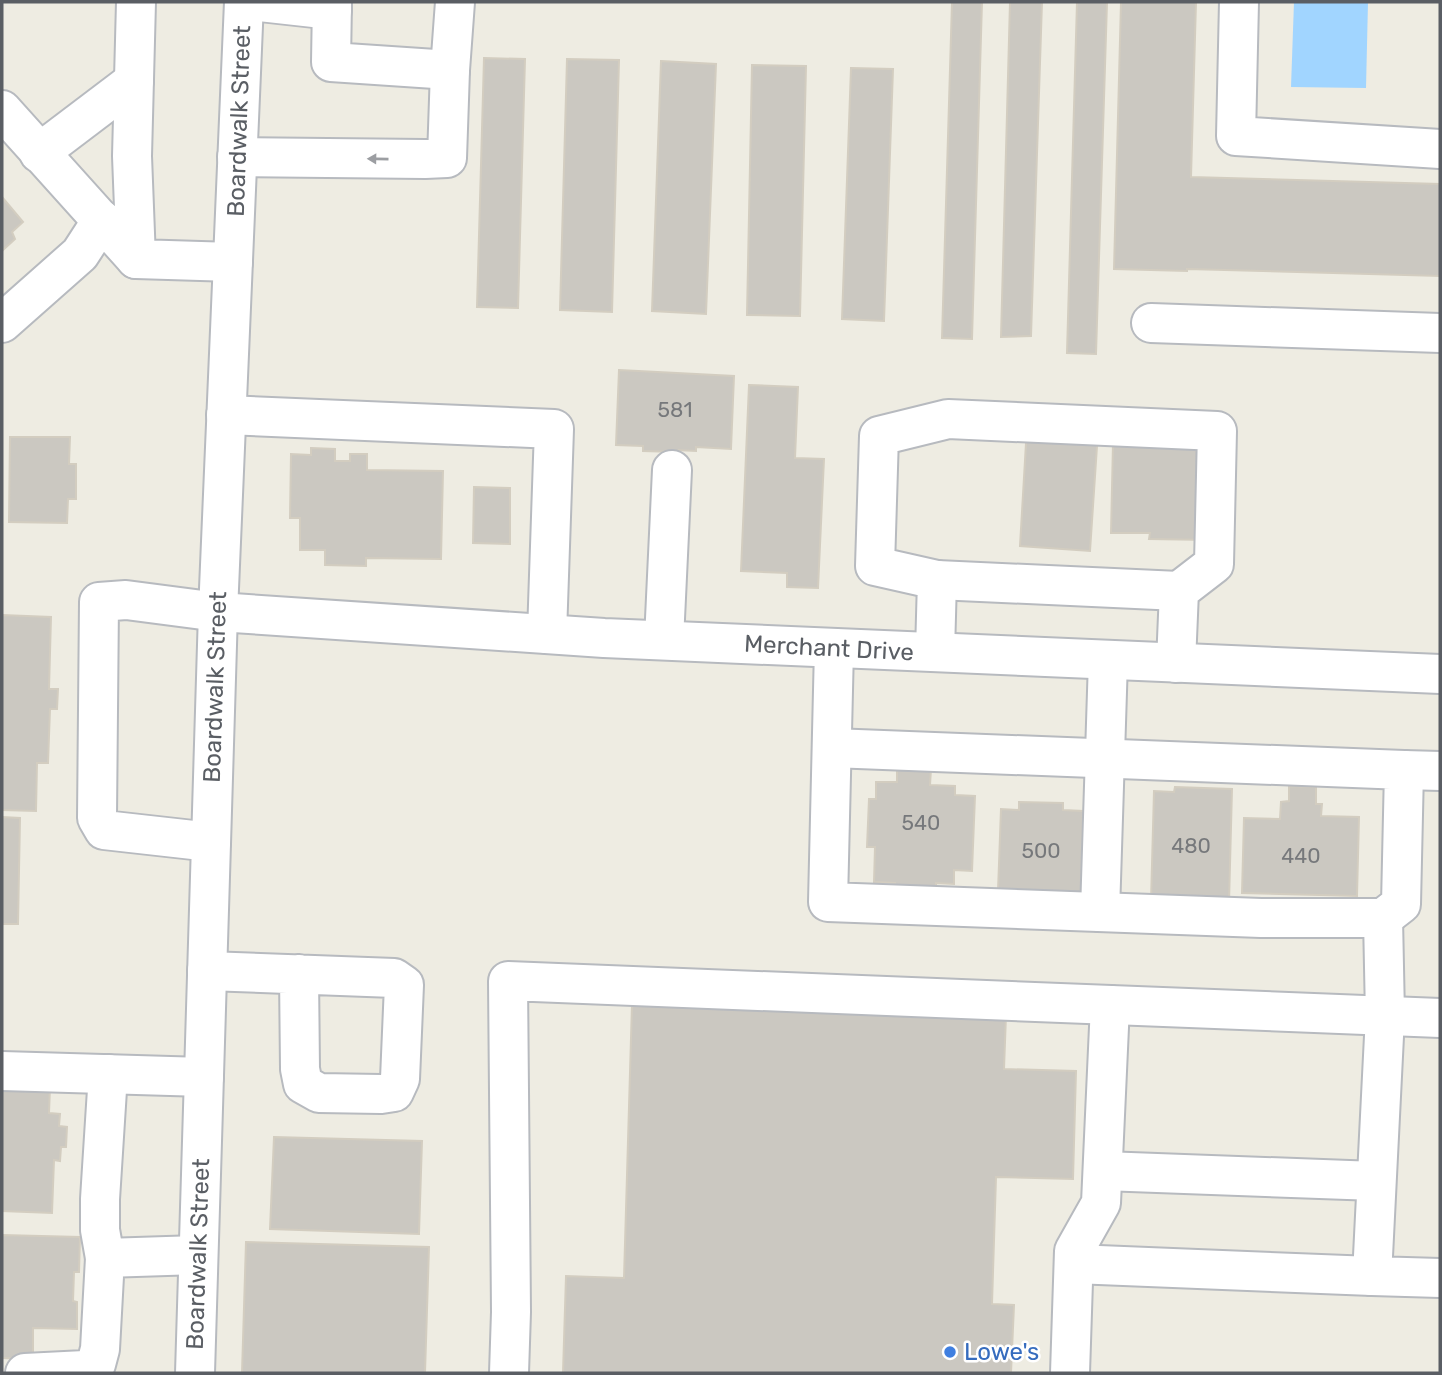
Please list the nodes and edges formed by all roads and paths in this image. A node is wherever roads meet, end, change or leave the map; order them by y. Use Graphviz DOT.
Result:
graph roads {
  1 [pos="136,2"];
  2 [pos="244,2"];
  3 [pos="260,2"];
  4 [pos="455,2"];
  5 [pos="1239,2"];
  6 [pos="332,6"];
  7 [pos="450,70"];
  8 [pos="134,81"];
  9 [pos="2,110"];
  10 [pos="1440,149"];
  11 [pos="39,153"];
  12 [pos="237,157"];
  13 [pos="102,220"];
  14 [pos="136,259"];
  15 [pos="233,262"];
  16 [pos="2,323"];
  17 [pos="1150,323"];
  18 [pos="1440,333"];
  19 [pos="226,415"];
  20 [pos="672,470"];
  21 [pos="937,580"];
  22 [pos="1179,591"];
  23 [pos="218,612"];
  24 [pos="547,634"];
  25 [pos="664,640"];
  26 [pos="834,648"];
  27 [pos="935,652"];
  28 [pos="1108,660"];
  29 [pos="1176,663"];
  30 [pos="1440,674"];
  31 [pos="832,748"];
  32 [pos="1105,758"];
  33 [pos="1422,770"];
  34 [pos="211,842"];
  35 [pos="1100,912"];
  36 [pos="1383,918"];
  37 [pos="207,971"];
  38 [pos="299,974"];
  39 [pos="1110,1005"];
  40 [pos="1385,1016"];
  41 [pos="1440,1018"];
  42 [pos="2,1071"];
  43 [pos="108,1074"];
  44 [pos="204,1077"];
  45 [pos="1103,1171"];
  46 [pos="1376,1181"];
  47 [pos="198,1255"];
  48 [pos="105,1258"];
  49 [pos="1073,1264"];
  50 [pos="1372,1276"];
  51 [pos="1440,1278"];
  52 [pos="25,1373"];
  53 [pos="195,1373"];
  54 [pos="509,1373"];
  55 [pos="1070,1373"];
  1 -- 8 [label="street"];
  2 -- 12 [label="street, Boardwalk Street"];
  3 -- 6 [label="street"];
  4 -- 7 [label="street"];
  5 -- 10 [label="street"];
  6 -- 7 [label="street"];
  7 -- 12 [label="street, one-way"];
  8 -- 11 [label="street"];
  8 -- 14 [label="street"];
  9 -- 11 [label="street"];
  11 -- 13 [label="street"];
  12 -- 15 [label="street, Boardwalk Street"];
  13 -- 14 [label="street"];
  13 -- 16 [label="street"];
  14 -- 15 [label="street"];
  15 -- 19 [label="street, Boardwalk Street"];
  17 -- 18 [label="street"];
  19 -- 23 [label="street, Boardwalk Street"];
  19 -- 24 [label="street"];
  20 -- 25 [label="street"];
  21 -- 22 [label="street"];
  21 -- 22 [label="street"];
  21 -- 27 [label="street"];
  22 -- 29 [label="street"];
  23 -- 24 [label="street, Merchant Drive"];
  23 -- 34 [label="street, Boardwalk Street"];
  23 -- 34 [label="street, Merchant Drive"];
  24 -- 25 [label="street, Merchant Drive"];
  25 -- 26 [label="street, Merchant Drive"];
  26 -- 27 [label="street, Merchant Drive"];
  26 -- 31 [label="street"];
  27 -- 28 [label="street, Merchant Drive"];
  28 -- 29 [label="street, Merchant Drive"];
  28 -- 32 [label="street"];
  29 -- 30 [label="street, Merchant Drive"];
  31 -- 32 [label="street"];
  31 -- 35 [label="street"];
  32 -- 33 [label="street"];
  32 -- 35 [label="street"];
  33 -- 36 [label="street"];
  34 -- 37 [label="street, Boardwalk Street"];
  35 -- 36 [label="street"];
  36 -- 40 [label="street"];
  37 -- 38 [label="street"];
  37 -- 44 [label="street, Boardwalk Street"];
  39 -- 40 [label="street"];
  39 -- 45 [label="street"];
  39 -- 54 [label="street"];
  40 -- 41 [label="street"];
  40 -- 46 [label="street"];
  42 -- 43 [label="street"];
  43 -- 44 [label="street"];
  43 -- 48 [label="street"];
  44 -- 47 [label="street, Boardwalk Street"];
  45 -- 46 [label="street"];
  45 -- 49 [label="street"];
  46 -- 50 [label="street"];
  47 -- 48 [label="street"];
  47 -- 53 [label="street, Boardwalk Street"];
  48 -- 52 [label="street"];
  49 -- 50 [label="street"];
  49 -- 55 [label="street"];
  50 -- 51 [label="street"];
}
